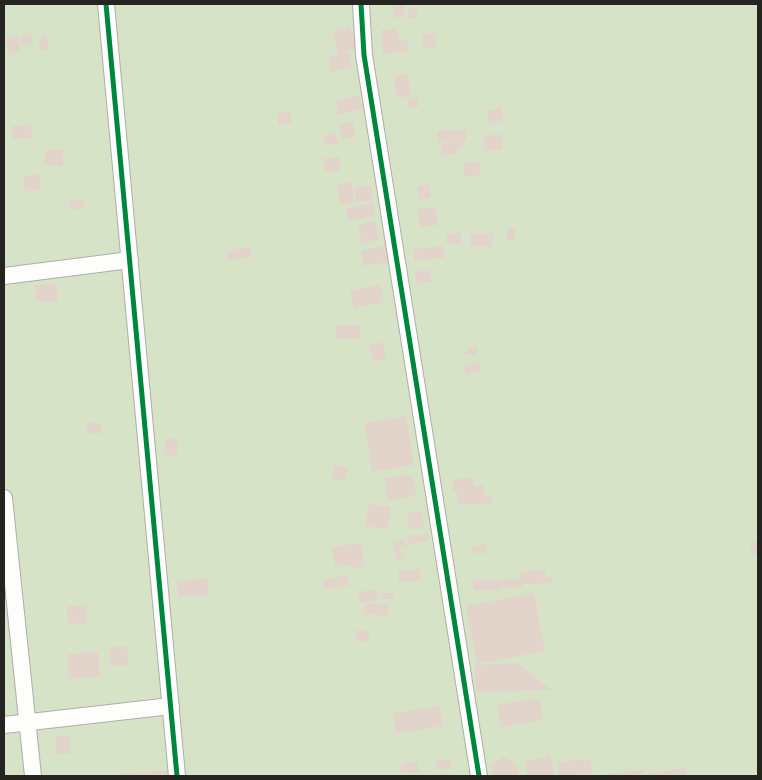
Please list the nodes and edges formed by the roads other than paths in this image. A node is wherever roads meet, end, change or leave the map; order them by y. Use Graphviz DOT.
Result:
graph roads {
  1 [pos="106,4"];
  2 [pos="361,4"];
  3 [pos="130,260"];
  4 [pos="4,276"];
  5 [pos="4,498"];
  6 [pos="171,706"];
  7 [pos="27,722"];
  8 [pos="4,725"];
  9 [pos="33,776"];
  10 [pos="177,776"];
  11 [pos="480,776"];
  1 -- 3 [label="street"];
  2 -- 11 [label="street"];
  3 -- 4 [label="street"];
  3 -- 6 [label="street"];
  5 -- 7 [label="street"];
  6 -- 7 [label="street"];
  6 -- 10 [label="street"];
  7 -- 8 [label="street"];
  7 -- 9 [label="street"];
}
